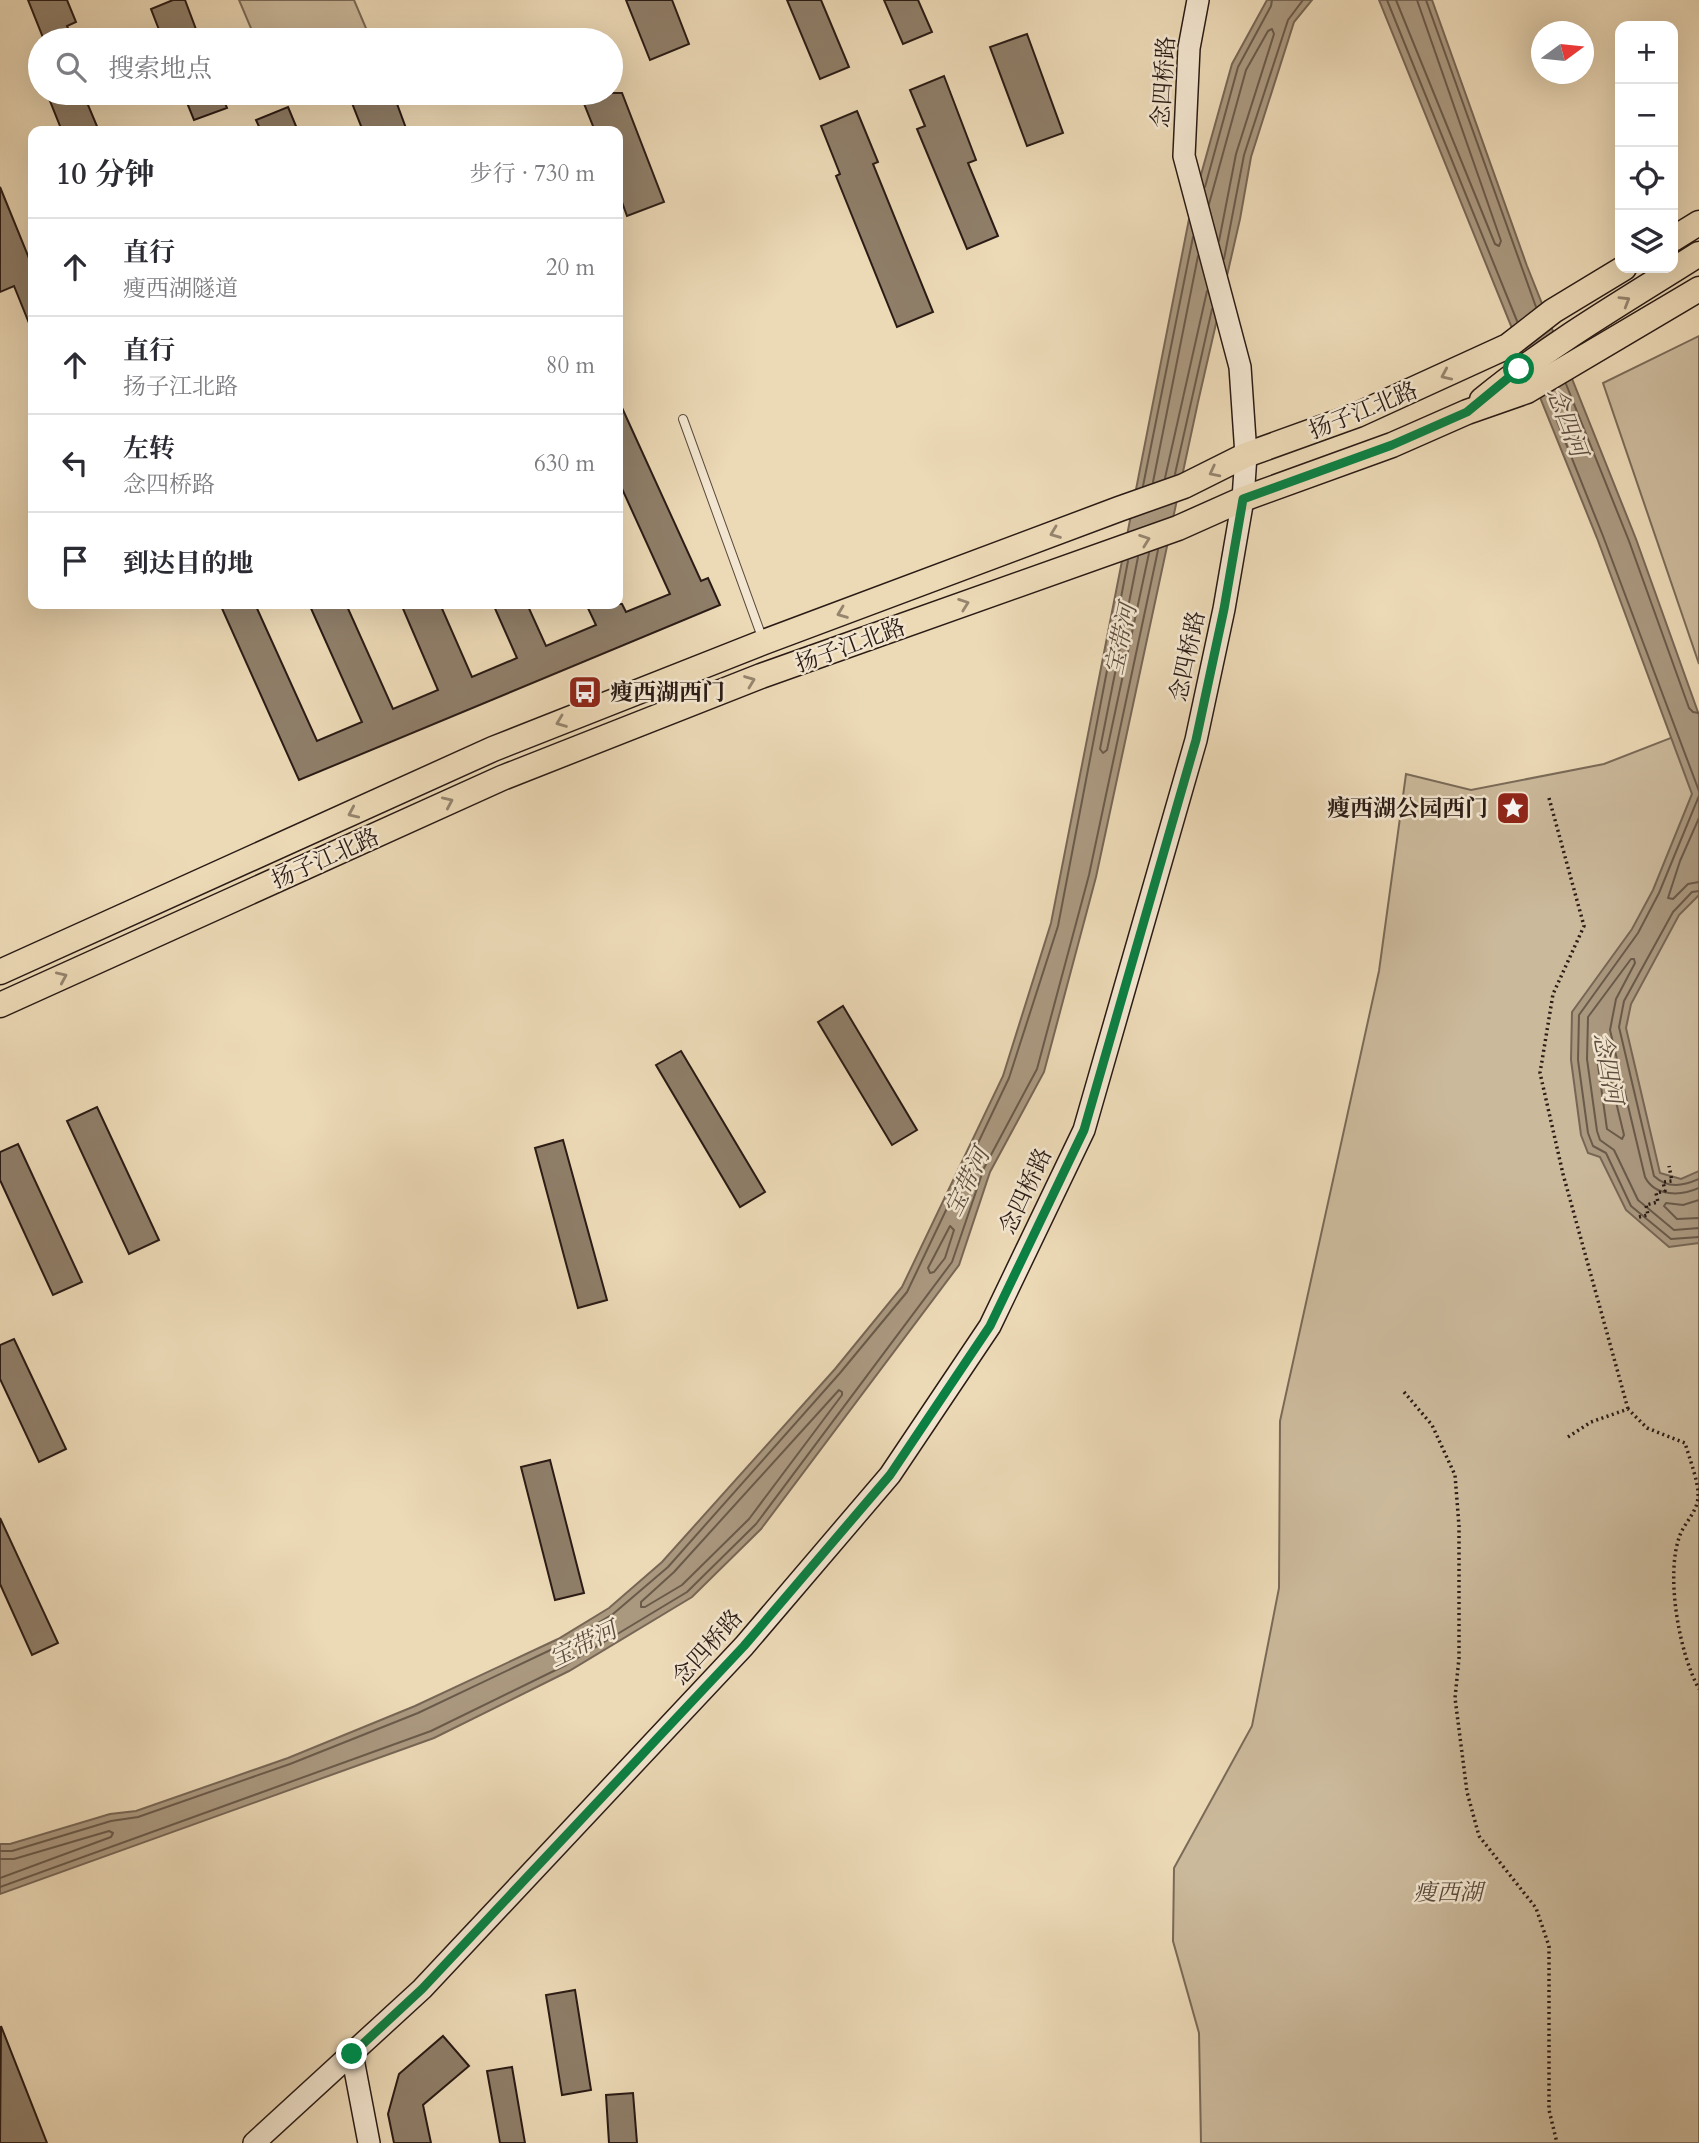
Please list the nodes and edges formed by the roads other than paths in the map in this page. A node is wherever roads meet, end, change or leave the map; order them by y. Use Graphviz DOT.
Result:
graph roads {
  1 [pos="1198,0"];
  2 [pos="1699,223"];
  3 [pos="1678,236"];
  4 [pos="1699,254"];
  5 [pos="1616,273"];
  6 [pos="1699,289"];
  7 [pos="1523,380"];
  8 [pos="683,419"];
  9 [pos="1246,455"];
  10 [pos="1243,499"];
  11 [pos="764,642"];
  12 [pos="0,972"];
  13 [pos="0,1005"];
  14 [pos="352,2054"];
  15 [pos="254,2143"];
  16 [pos="369,2143"];
  1 -- 9 [label="street, 念四桥路"];
  2 -- 3 [label="main road"];
  7 -- 4 [label="main road, one-way"];
  5 -- 9 [label="main road, 扬子江北路, one-way"];
  6 -- 7 [label="main road, 扬子江北路"];
  7 -- 10 [label="main road, 扬子江北路"];
  8 -- 11 [label="lane"];
  9 -- 10 [label="street, 念四桥路"];
  9 -- 11 [label="main road, 扬子江北路, one-way"];
  13 -- 10 [label="main road, 扬子江北路, one-way"];
  10 -- 14 [label="street, 念四桥路"];
  11 -- 12 [label="main road, 扬子江北路, one-way"];
  14 -- 15 [label="street, 念四桥路"];
  14 -- 16 [label="street"];
}
